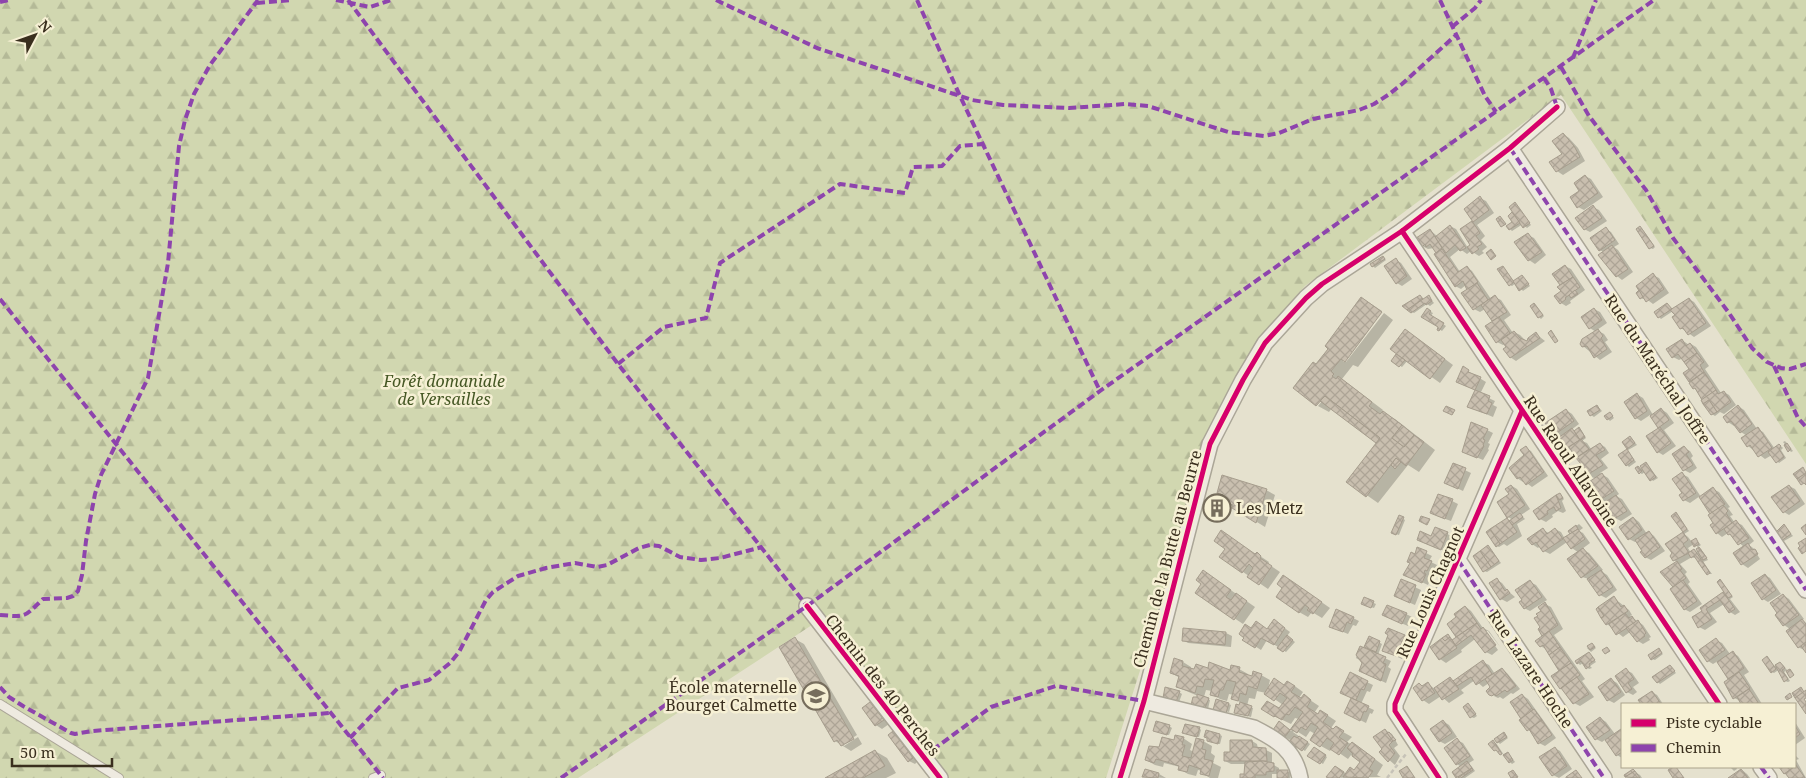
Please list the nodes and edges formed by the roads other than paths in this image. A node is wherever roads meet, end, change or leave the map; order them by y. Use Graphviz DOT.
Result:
graph roads {
  1 [pos="1557,107"];
  2 [pos="1510,148"];
  3 [pos="1402,231"];
  4 [pos="1522,411"];
  5 [pos="1458,560"];
  6 [pos="1806,590"];
  7 [pos="807,606"];
  8 [pos="1144,701"];
  9 [pos="1718,703"];
  10 [pos="0,704"];
  11 [pos="381,775"];
  12 [pos="119,778"];
  13 [pos="373,778"];
  14 [pos="940,778"];
  15 [pos="1120,778"];
  16 [pos="1300,778"];
  17 [pos="1439,778"];
  18 [pos="1604,778"];
  1 -- 2 [label="street, Chemin de la Butte au Beurre"];
  2 -- 3 [label="street, Chemin de la Butte au Beurre"];
  2 -- 6 [label="street, Rue du Maréchal Joffre"];
  3 -- 4 [label="street, Rue Raoul Allavoine"];
  3 -- 8 [label="street, Chemin de la Butte au Beurre"];
  4 -- 5 [label="street, Rue Louis Chagnot"];
  4 -- 9 [label="street, Rue Raoul Allavoine"];
  5 -- 17 [label="street, Rue Louis Chagnot"];
  5 -- 18 [label="street, Rue Lazare Hoche"];
  7 -- 14 [label="street, Chemin des 40 Perches"];
  8 -- 15 [label="street, Chemin de la Butte au Beurre"];
  8 -- 16 [label="street"];
  10 -- 12 [label="lane"];
  11 -- 13 [label="lane"];
}
